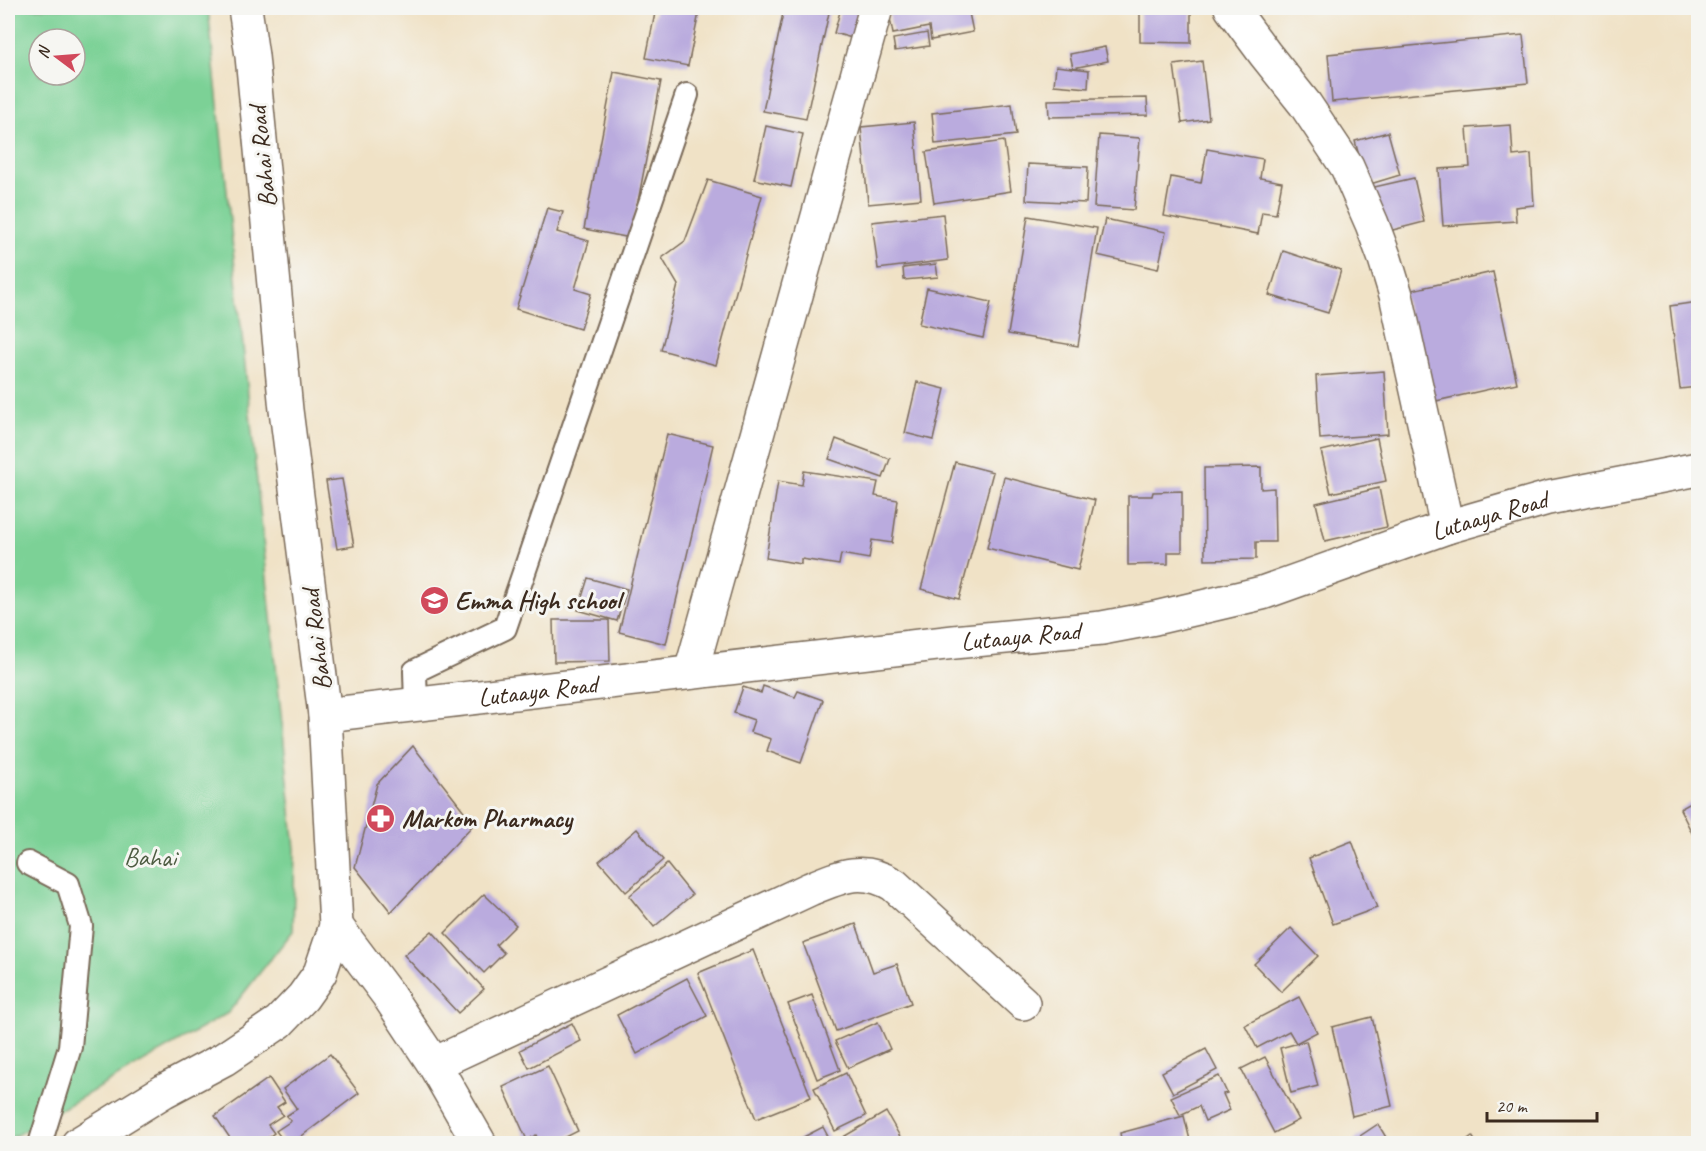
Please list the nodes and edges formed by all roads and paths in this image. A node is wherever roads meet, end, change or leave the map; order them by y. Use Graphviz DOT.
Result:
graph roads {
  1 [pos="244,8"];
  2 [pos="876,8"];
  3 [pos="1231,8"];
  4 [pos="687,95"];
  5 [pos="1698,469"];
  6 [pos="1447,527"];
  7 [pos="691,672"];
  8 [pos="416,706"];
  9 [pos="325,715"];
  10 [pos="28,863"];
  11 [pos="336,926"];
  12 [pos="1023,1003"];
  13 [pos="434,1064"];
  14 [pos="40,1143"];
  15 [pos="78,1143"];
  16 [pos="480,1143"];
  1 -- 9 [label="street, Bahai Road"];
  2 -- 7 [label="street"];
  3 -- 6 [label="street"];
  4 -- 8 [label="lane"];
  5 -- 6 [label="street, Lutaaya Road"];
  6 -- 7 [label="street, Lutaaya Road"];
  7 -- 8 [label="street, Lutaaya Road"];
  8 -- 9 [label="street, Lutaaya Road"];
  9 -- 11 [label="street, Bahai Road"];
  10 -- 14 [label="lane"];
  11 -- 13 [label="street"];
  11 -- 15 [label="street, Bahai Road"];
  12 -- 13 [label="street"];
  13 -- 16 [label="street"];
}
